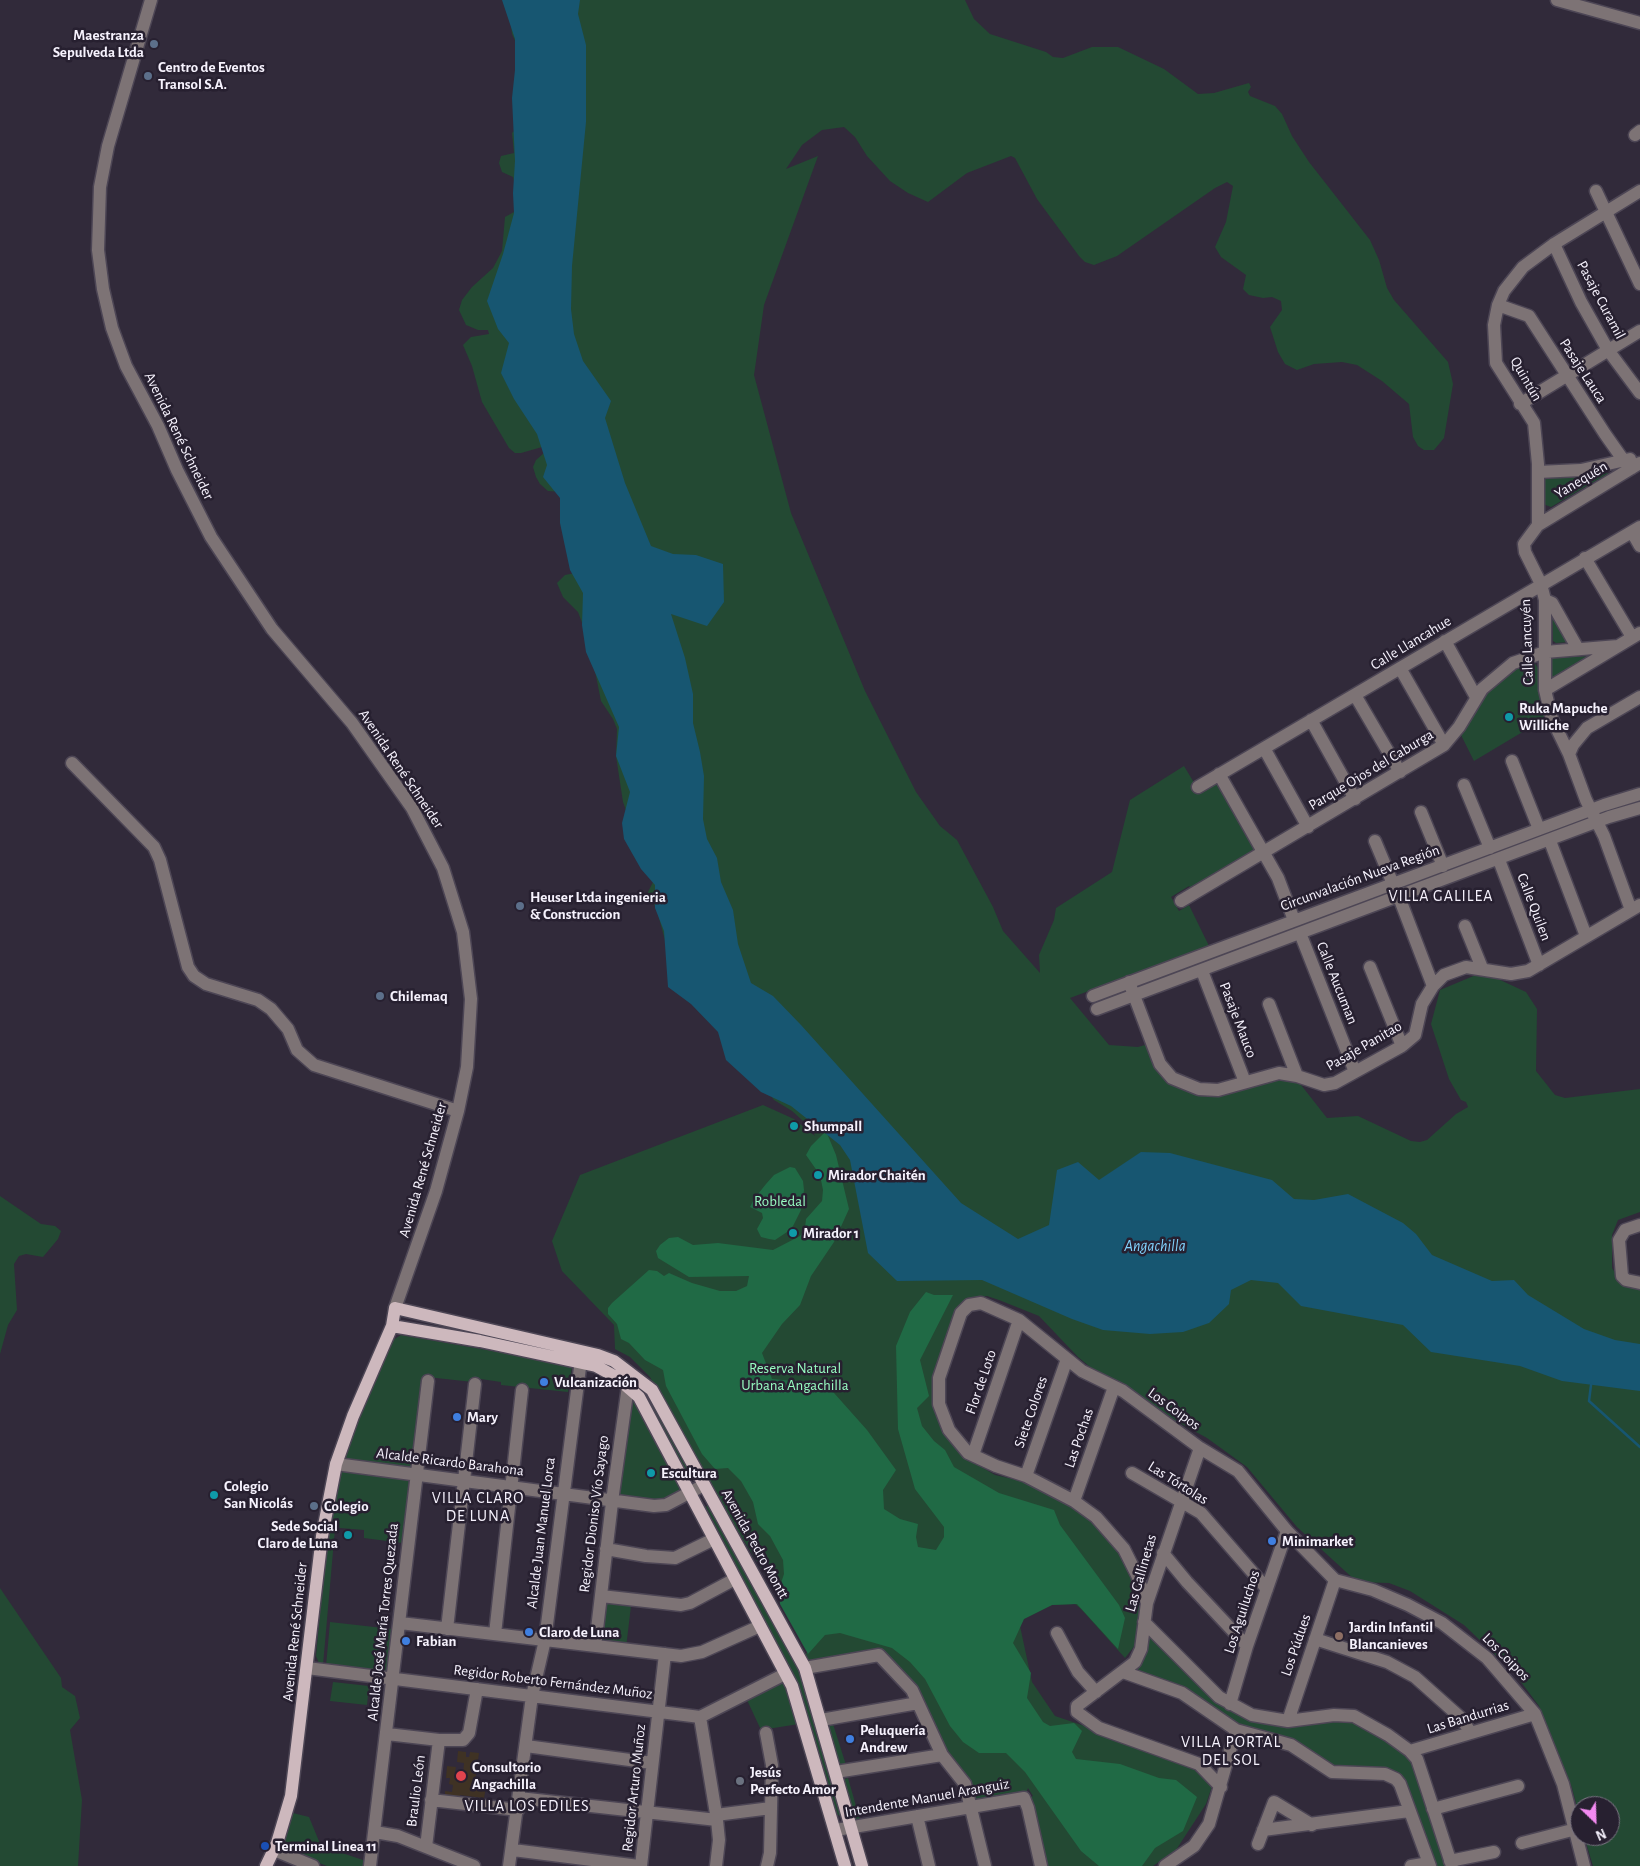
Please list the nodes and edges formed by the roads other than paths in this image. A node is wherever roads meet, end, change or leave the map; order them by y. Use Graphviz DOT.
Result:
graph roads {
  1 [pos="151,0"];
  2 [pos="1557,0"];
  3 [pos="1640,23"];
  4 [pos="1596,191"];
  5 [pos="1640,191"];
  6 [pos="1606,212"];
  7 [pos="1554,244"];
  8 [pos="1640,284"];
  9 [pos="1498,305"];
  10 [pos="1640,331"];
  11 [pos="1608,350"];
  12 [pos="1566,376"];
  13 [pos="1640,393"];
  14 [pos="1520,404"];
  15 [pos="1640,457"];
  16 [pos="1632,464"];
  17 [pos="1538,472"];
  18 [pos="1538,525"];
  19 [pos="1636,529"];
  20 [pos="1640,546"];
  21 [pos="1585,558"];
  22 [pos="1541,584"];
  23 [pos="1545,600"];
  24 [pos="1636,635"];
  25 [pos="1445,641"];
  26 [pos="1618,646"];
  27 [pos="1578,650"];
  28 [pos="1545,652"];
  29 [pos="1400,668"];
  30 [pos="1545,690"];
  31 [pos="1355,694"];
  32 [pos="1476,697"];
  33 [pos="1640,698"];
  34 [pos="1311,720"];
  35 [pos="1444,746"];
  36 [pos="1264,748"];
  37 [pos="1571,750"];
  38 [pos="1512,761"];
  39 [pos="72,764"];
  40 [pos="1400,772"];
  41 [pos="1219,774"];
  42 [pos="1198,786"];
  43 [pos="1464,786"];
  44 [pos="1640,794"];
  45 [pos="1355,799"];
  46 [pos="1640,808"];
  47 [pos="1590,810"];
  48 [pos="1421,812"];
  49 [pos="1596,823"];
  50 [pos="1308,827"];
  51 [pos="1539,829"];
  52 [pos="1375,841"];
  53 [pos="1550,841"];
  54 [pos="1490,848"];
  55 [pos="1264,854"];
  56 [pos="1499,860"];
  57 [pos="1443,866"];
  58 [pos="1393,884"];
  59 [pos="1399,897"];
  60 [pos="1181,901"];
  61 [pos="1635,908"];
  62 [pos="1294,920"];
  63 [pos="1465,926"];
  64 [pos="1300,933"];
  65 [pos="1586,936"];
  66 [pos="1539,965"];
  67 [pos="1370,967"];
  68 [pos="1482,968"];
  69 [pos="1202,971"];
  70 [pos="1129,982"];
  71 [pos="1432,986"];
  72 [pos="1092,996"];
  73 [pos="1134,996"];
  74 [pos="1269,1004"];
  75 [pos="1097,1009"];
  76 [pos="1402,1046"];
  77 [pos="1355,1072"];
  78 [pos="1297,1076"];
  79 [pos="1245,1082"];
  80 [pos="458,1112"];
  81 [pos="1640,1225"];
  82 [pos="1640,1283"];
  83 [pos="395,1308"];
  84 [pos="1019,1320"];
  85 [pos="392,1326"];
  86 [pos="581,1357"];
  87 [pos="1067,1359"];
  88 [pos="428,1381"];
  89 [pos="475,1384"];
  90 [pos="628,1386"];
  91 [pos="1114,1387"];
  92 [pos="522,1390"];
  93 [pos="1200,1448"];
  94 [pos="973,1455"];
  95 [pos="336,1464"];
  96 [pos="1132,1473"];
  97 [pos="416,1474"];
  98 [pos="1026,1476"];
  99 [pos="465,1481"];
  100 [pos="704,1484"];
  101 [pos="512,1487"];
  102 [pos="562,1493"];
  103 [pos="690,1493"];
  104 [pos="612,1501"];
  105 [pos="1074,1501"];
  106 [pos="1181,1501"];
  107 [pos="1287,1531"];
  108 [pos="714,1539"];
  109 [pos="606,1549"];
  110 [pos="1163,1552"];
  111 [pos="735,1579"];
  112 [pos="1336,1580"];
  113 [pos="1267,1588"];
  114 [pos="601,1596"];
  115 [pos="1147,1603"];
  116 [pos="1144,1622"];
  117 [pos="400,1623"];
  118 [pos="760,1626"];
  119 [pos="447,1628"];
  120 [pos="1057,1633"];
  121 [pos="495,1634"];
  122 [pos="1315,1639"];
  123 [pos="545,1640"];
  124 [pos="595,1646"];
  125 [pos="1247,1646"];
  126 [pos="666,1654"];
  127 [pos="307,1668"];
  128 [pos="805,1668"];
  129 [pos="1123,1672"];
  130 [pos="785,1674"];
  131 [pos="394,1679"];
  132 [pos="477,1689"];
  133 [pos="1096,1692"];
  134 [pos="532,1696"];
  135 [pos="918,1703"];
  136 [pos="1230,1704"];
  137 [pos="659,1712"];
  138 [pos="1535,1714"];
  139 [pos="700,1717"];
  140 [pos="821,1720"];
  141 [pos="1288,1720"];
  142 [pos="1236,1730"];
  143 [pos="766,1733"];
  144 [pos="1470,1733"];
  145 [pos="387,1734"];
  146 [pos="439,1740"];
  147 [pos="526,1746"];
  148 [pos="1410,1752"];
  149 [pos="942,1755"];
  150 [pos="652,1763"];
  151 [pos="836,1772"];
  152 [pos="1518,1786"];
  153 [pos="1221,1787"];
  154 [pos="432,1800"];
  155 [pos="519,1804"];
  156 [pos="1570,1806"];
  157 [pos="972,1807"];
  158 [pos="771,1808"];
  159 [pos="1433,1809"];
  160 [pos="1409,1811"];
  161 [pos="647,1814"];
  162 [pos="917,1816"];
  163 [pos="717,1818"];
  164 [pos="1312,1825"];
  165 [pos="851,1827"];
  166 [pos="836,1830"];
  167 [pos="1263,1830"];
  168 [pos="1570,1831"];
  169 [pos="375,1832"];
  170 [pos="1522,1843"];
  171 [pos="1258,1844"];
  172 [pos="1580,1846"];
  173 [pos="426,1847"];
  174 [pos="274,1850"];
  175 [pos="513,1850"];
  176 [pos="1494,1852"];
  177 [pos="595,1863"];
  178 [pos="1451,1863"];
  179 [pos="1429,1865"];
  180 [pos="266,1866"];
  181 [pos="313,1866"];
  182 [pos="370,1866"];
  183 [pos="474,1866"];
  184 [pos="509,1866"];
  185 [pos="640,1866"];
  186 [pos="716,1866"];
  187 [pos="768,1866"];
  188 [pos="845,1866"];
  189 [pos="862,1866"];
  190 [pos="929,1866"];
  191 [pos="985,1866"];
  192 [pos="1041,1866"];
  193 [pos="1165,1866"];
  194 [pos="1411,1866"];
  195 [pos="1584,1866"];
  1 -- 80 [label="street, Avenida René Schneider"];
  2 -- 3 [label="street"];
  4 -- 6 [label="street"];
  5 -- 6 [label="street, Quintún"];
  6 -- 7 [label="street, Quintún"];
  6 -- 8 [label="street"];
  7 -- 9 [label="street, Quintún"];
  7 -- 11 [label="street, Pasaje Curamil"];
  9 -- 12 [label="street, Pasaje Lauca"];
  9 -- 14 [label="street, Quintún"];
  10 -- 11 [label="street"];
  11 -- 12 [label="street"];
  11 -- 13 [label="street, Pasaje Curamil"];
  12 -- 14 [label="street"];
  12 -- 16 [label="street, Pasaje Lauca"];
  14 -- 17 [label="street, Quintún"];
  15 -- 16 [label="street"];
  16 -- 17 [label="street"];
  16 -- 18 [label="street, Yanequén"];
  17 -- 18 [label="street, Quintún"];
  18 -- 22 [label="street"];
  19 -- 20 [label="street"];
  19 -- 21 [label="street, Calle Llancahue"];
  21 -- 22 [label="street, Calle Llancahue"];
  21 -- 24 [label="street"];
  22 -- 23 [label="street, Calle Lancuyén"];
  22 -- 25 [label="street, Calle Llancahue"];
  23 -- 27 [label="street"];
  23 -- 28 [label="street, Calle Lancuyén"];
  24 -- 26 [label="street"];
  25 -- 29 [label="street, Calle Llancahue"];
  25 -- 32 [label="street"];
  26 -- 27 [label="street, Parque Ojos del Caburga"];
  26 -- 30 [label="street"];
  27 -- 28 [label="street, Parque Ojos del Caburga"];
  28 -- 30 [label="street, Calle Lancuyén"];
  28 -- 32 [label="street, Parque Ojos del Caburga"];
  29 -- 31 [label="street, Calle Llancahue"];
  29 -- 35 [label="street"];
  30 -- 37 [label="street, Calle Lancuyén"];
  31 -- 34 [label="street, Calle Llancahue"];
  31 -- 40 [label="street"];
  32 -- 35 [label="street, Parque Ojos del Caburga"];
  33 -- 37 [label="street"];
  34 -- 36 [label="street, Calle Llancahue"];
  34 -- 45 [label="street"];
  35 -- 40 [label="street, Parque Ojos del Caburga"];
  36 -- 41 [label="street, Calle Llancahue"];
  36 -- 50 [label="street"];
  37 -- 47 [label="street, Calle Lancuyén"];
  38 -- 51 [label="street"];
  39 -- 80 [label="street"];
  40 -- 45 [label="street, Parque Ojos del Caburga"];
  41 -- 42 [label="street, Calle Llancahue"];
  41 -- 55 [label="street"];
  43 -- 54 [label="street"];
  44 -- 47 [label="street, Circunvalación Nueva Región"];
  45 -- 50 [label="street, Parque Ojos del Caburga"];
  46 -- 49 [label="street, Circunvalación Nueva Región"];
  47 -- 49 [label="street, Calle Lancuyén"];
  47 -- 51 [label="street, Circunvalación Nueva Región"];
  48 -- 57 [label="street"];
  49 -- 53 [label="street, Circunvalación Nueva Región"];
  49 -- 61 [label="street, Calle Lancuyén"];
  50 -- 55 [label="street, Parque Ojos del Caburga"];
  51 -- 54 [label="street, Circunvalación Nueva Región"];
  52 -- 58 [label="street"];
  53 -- 56 [label="street, Circunvalación Nueva Región"];
  53 -- 65 [label="street"];
  54 -- 57 [label="street, Circunvalación Nueva Región"];
  55 -- 60 [label="street, Parque Ojos del Caburga"];
  55 -- 62 [label="street"];
  56 -- 59 [label="street, Circunvalación Nueva Región"];
  56 -- 66 [label="street, Calle Quilen"];
  57 -- 58 [label="street, Circunvalación Nueva Región"];
  58 -- 62 [label="street, Circunvalación Nueva Región"];
  59 -- 64 [label="street, Circunvalación Nueva Región"];
  59 -- 71 [label="street"];
  61 -- 65 [label="street, Pasaje Panitao"];
  62 -- 70 [label="street, Circunvalación Nueva Región"];
  63 -- 68 [label="street"];
  64 -- 69 [label="street, Circunvalación Nueva Región"];
  64 -- 77 [label="street, Calle Aucuman"];
  65 -- 66 [label="street, Pasaje Panitao"];
  66 -- 68 [label="street, Pasaje Panitao"];
  67 -- 76 [label="street"];
  68 -- 71 [label="street, Pasaje Panitao"];
  69 -- 73 [label="street, Circunvalación Nueva Región"];
  69 -- 79 [label="street, Pasaje Mauco"];
  70 -- 72 [label="street, Circunvalación Nueva Región"];
  70 -- 73 [label="street, Pasaje Panitao"];
  71 -- 76 [label="street, Pasaje Panitao"];
  73 -- 75 [label="street, Circunvalación Nueva Región"];
  73 -- 79 [label="street, Pasaje Panitao"];
  74 -- 78 [label="street"];
  76 -- 77 [label="street, Pasaje Panitao"];
  77 -- 78 [label="street, Pasaje Panitao"];
  78 -- 79 [label="street, Pasaje Panitao"];
  80 -- 83 [label="street, Avenida René Schneider"];
  81 -- 82 [label="street"];
  83 -- 85 [label="main road, Avenida René Schneider"];
  83 -- 86 [label="main road, Avenida Pedro Montt"];
  84 -- 87 [label="street, Los Coipos"];
  84 -- 94 [label="street, Flor de Loto"];
  84 -- 94 [label="street, Los Coipos"];
  85 -- 86 [label="main road, Avenida Pedro Montt"];
  85 -- 95 [label="main road, Avenida René Schneider"];
  86 -- 90 [label="main road, Avenida Pedro Montt"];
  86 -- 100 [label="main road, Avenida Pedro Montt"];
  86 -- 102 [label="street, Alcalde Juan Manuel Lorca"];
  87 -- 91 [label="street, Los Coipos"];
  87 -- 98 [label="street, Siete Colores"];
  88 -- 97 [label="street, Alcalde José María Torres Quezada"];
  89 -- 99 [label="street"];
  90 -- 103 [label="main road, Avenida Pedro Montt"];
  90 -- 104 [label="street, Regidor Dioniso Vío Sayago"];
  91 -- 93 [label="street, Los Coipos"];
  91 -- 105 [label="street, Las Pochas"];
  92 -- 101 [label="street"];
  93 -- 106 [label="street, Las Gallinetas"];
  93 -- 107 [label="street, Los Coipos"];
  94 -- 98 [label="street, Los Coipos"];
  95 -- 97 [label="street, Alcalde Ricardo Barahona"];
  95 -- 127 [label="main road, Avenida René Schneider"];
  96 -- 106 [label="street, Las Tórtolas"];
  97 -- 99 [label="street, Alcalde Ricardo Barahona"];
  97 -- 117 [label="street, Alcalde José María Torres Quezada"];
  98 -- 105 [label="street, Los Coipos"];
  99 -- 101 [label="street, Alcalde Ricardo Barahona"];
  99 -- 119 [label="street"];
  100 -- 103 [label="street, Alcalde Ricardo Barahona"];
  100 -- 128 [label="main road, Avenida Pedro Montt"];
  101 -- 102 [label="street, Alcalde Ricardo Barahona"];
  101 -- 121 [label="street"];
  102 -- 104 [label="street, Alcalde Ricardo Barahona"];
  102 -- 123 [label="street, Alcalde Juan Manuel Lorca"];
  103 -- 104 [label="street, Alcalde Ricardo Barahona"];
  103 -- 108 [label="main road, Avenida Pedro Montt"];
  104 -- 109 [label="street, Regidor Dioniso Vío Sayago"];
  105 -- 115 [label="street, Los Coipos"];
  106 -- 110 [label="street, Las Gallinetas"];
  106 -- 113 [label="street, Las Tórtolas"];
  107 -- 112 [label="street, Los Coipos"];
  107 -- 113 [label="street, Los Aguiluchos"];
  108 -- 109 [label="street"];
  108 -- 111 [label="main road, Avenida Pedro Montt"];
  109 -- 114 [label="street, Regidor Dioniso Vío Sayago"];
  110 -- 115 [label="street, Las Gallinetas"];
  110 -- 125 [label="street"];
  111 -- 114 [label="street"];
  111 -- 118 [label="main road, Avenida Pedro Montt"];
  112 -- 122 [label="street, Los Púdues"];
  112 -- 138 [label="street, Los Coipos"];
  113 -- 125 [label="street, Los Aguiluchos"];
  114 -- 124 [label="street, Regidor Dioniso Vío Sayago"];
  115 -- 116 [label="street, Las Gallinetas"];
  116 -- 129 [label="street, Las Gallinetas"];
  116 -- 136 [label="street"];
  117 -- 119 [label="street"];
  117 -- 131 [label="street, Alcalde José María Torres Quezada"];
  118 -- 126 [label="street"];
  118 -- 130 [label="main road, Avenida Pedro Montt"];
  119 -- 121 [label="street"];
  120 -- 133 [label="street"];
  121 -- 123 [label="street"];
  122 -- 141 [label="street, Los Púdues"];
  122 -- 144 [label="street"];
  123 -- 124 [label="street"];
  123 -- 134 [label="street, Alcalde Juan Manuel Lorca"];
  124 -- 126 [label="street"];
  125 -- 136 [label="street, Los Aguiluchos"];
  126 -- 137 [label="street, Regidor Arturo Muñoz"];
  127 -- 131 [label="street, Regidor Roberto Fernández Muñoz"];
  127 -- 174 [label="main road, Avenida René Schneider"];
  128 -- 135 [label="street"];
  128 -- 140 [label="main road, Avenida Pedro Montt"];
  129 -- 133 [label="street, Las Gallinetas"];
  129 -- 142 [label="street"];
  130 -- 139 [label="street"];
  130 -- 166 [label="main road, Avenida Pedro Montt"];
  131 -- 132 [label="street, Regidor Roberto Fernández Muñoz"];
  131 -- 145 [label="street, Alcalde José María Torres Quezada"];
  132 -- 134 [label="street, Regidor Roberto Fernández Muñoz"];
  132 -- 146 [label="street"];
  133 -- 153 [label="street, Las Gallinetas"];
  134 -- 137 [label="street, Regidor Roberto Fernández Muñoz"];
  134 -- 147 [label="street, Alcalde Juan Manuel Lorca"];
  135 -- 140 [label="street"];
  135 -- 149 [label="street"];
  136 -- 141 [label="street"];
  137 -- 139 [label="street, Regidor Roberto Fernández Muñoz"];
  137 -- 150 [label="street, Regidor Arturo Muñoz"];
  138 -- 144 [label="street, Las Bandurrias"];
  138 -- 156 [label="street, Los Coipos"];
  139 -- 163 [label="street"];
  140 -- 151 [label="main road, Avenida Pedro Montt"];
  141 -- 148 [label="street"];
  142 -- 153 [label="street"];
  142 -- 160 [label="street"];
  143 -- 158 [label="street"];
  144 -- 148 [label="street, Las Bandurrias"];
  145 -- 146 [label="street"];
  145 -- 169 [label="street, Alcalde José María Torres Quezada"];
  146 -- 154 [label="street, Braulio León"];
  147 -- 150 [label="street"];
  147 -- 155 [label="street, Alcalde Juan Manuel Lorca"];
  148 -- 159 [label="street"];
  149 -- 151 [label="street"];
  149 -- 157 [label="street"];
  150 -- 161 [label="street, Regidor Arturo Muñoz"];
  151 -- 165 [label="main road, Avenida Pedro Montt"];
  152 -- 159 [label="street"];
  153 -- 193 [label="street"];
  154 -- 155 [label="street"];
  154 -- 173 [label="street, Braulio León"];
  155 -- 161 [label="street"];
  155 -- 175 [label="street, Alcalde Juan Manuel Lorca"];
  157 -- 162 [label="street, Intendente Manuel Aranguiz"];
  157 -- 191 [label="street"];
  157 -- 192 [label="street, Intendente Manuel Aranguiz"];
  158 -- 163 [label="street"];
  158 -- 187 [label="street"];
  159 -- 178 [label="street"];
  160 -- 164 [label="street"];
  160 -- 179 [label="street"];
  161 -- 163 [label="street"];
  161 -- 185 [label="street, Regidor Arturo Muñoz"];
  162 -- 165 [label="street, Intendente Manuel Aranguiz"];
  162 -- 190 [label="street"];
  163 -- 186 [label="street"];
  164 -- 167 [label="street"];
  164 -- 167 [label="street"];
  165 -- 166 [label="street, Intendente Manuel Aranguiz"];
  165 -- 189 [label="main road, Avenida Pedro Montt"];
  166 -- 188 [label="main road, Avenida Pedro Montt"];
  167 -- 171 [label="street"];
  168 -- 170 [label="street"];
  169 -- 173 [label="street"];
  169 -- 182 [label="street, Alcalde José María Torres Quezada"];
  172 -- 195 [label="street, Los Coipos"];
  173 -- 183 [label="street"];
  174 -- 180 [label="main road, Avenida René Schneider"];
  174 -- 181 [label="street"];
  175 -- 177 [label="street"];
  175 -- 184 [label="street, Alcalde Juan Manuel Lorca"];
  176 -- 178 [label="street"];
  177 -- 185 [label="street"];
  179 -- 194 [label="street"];
}
